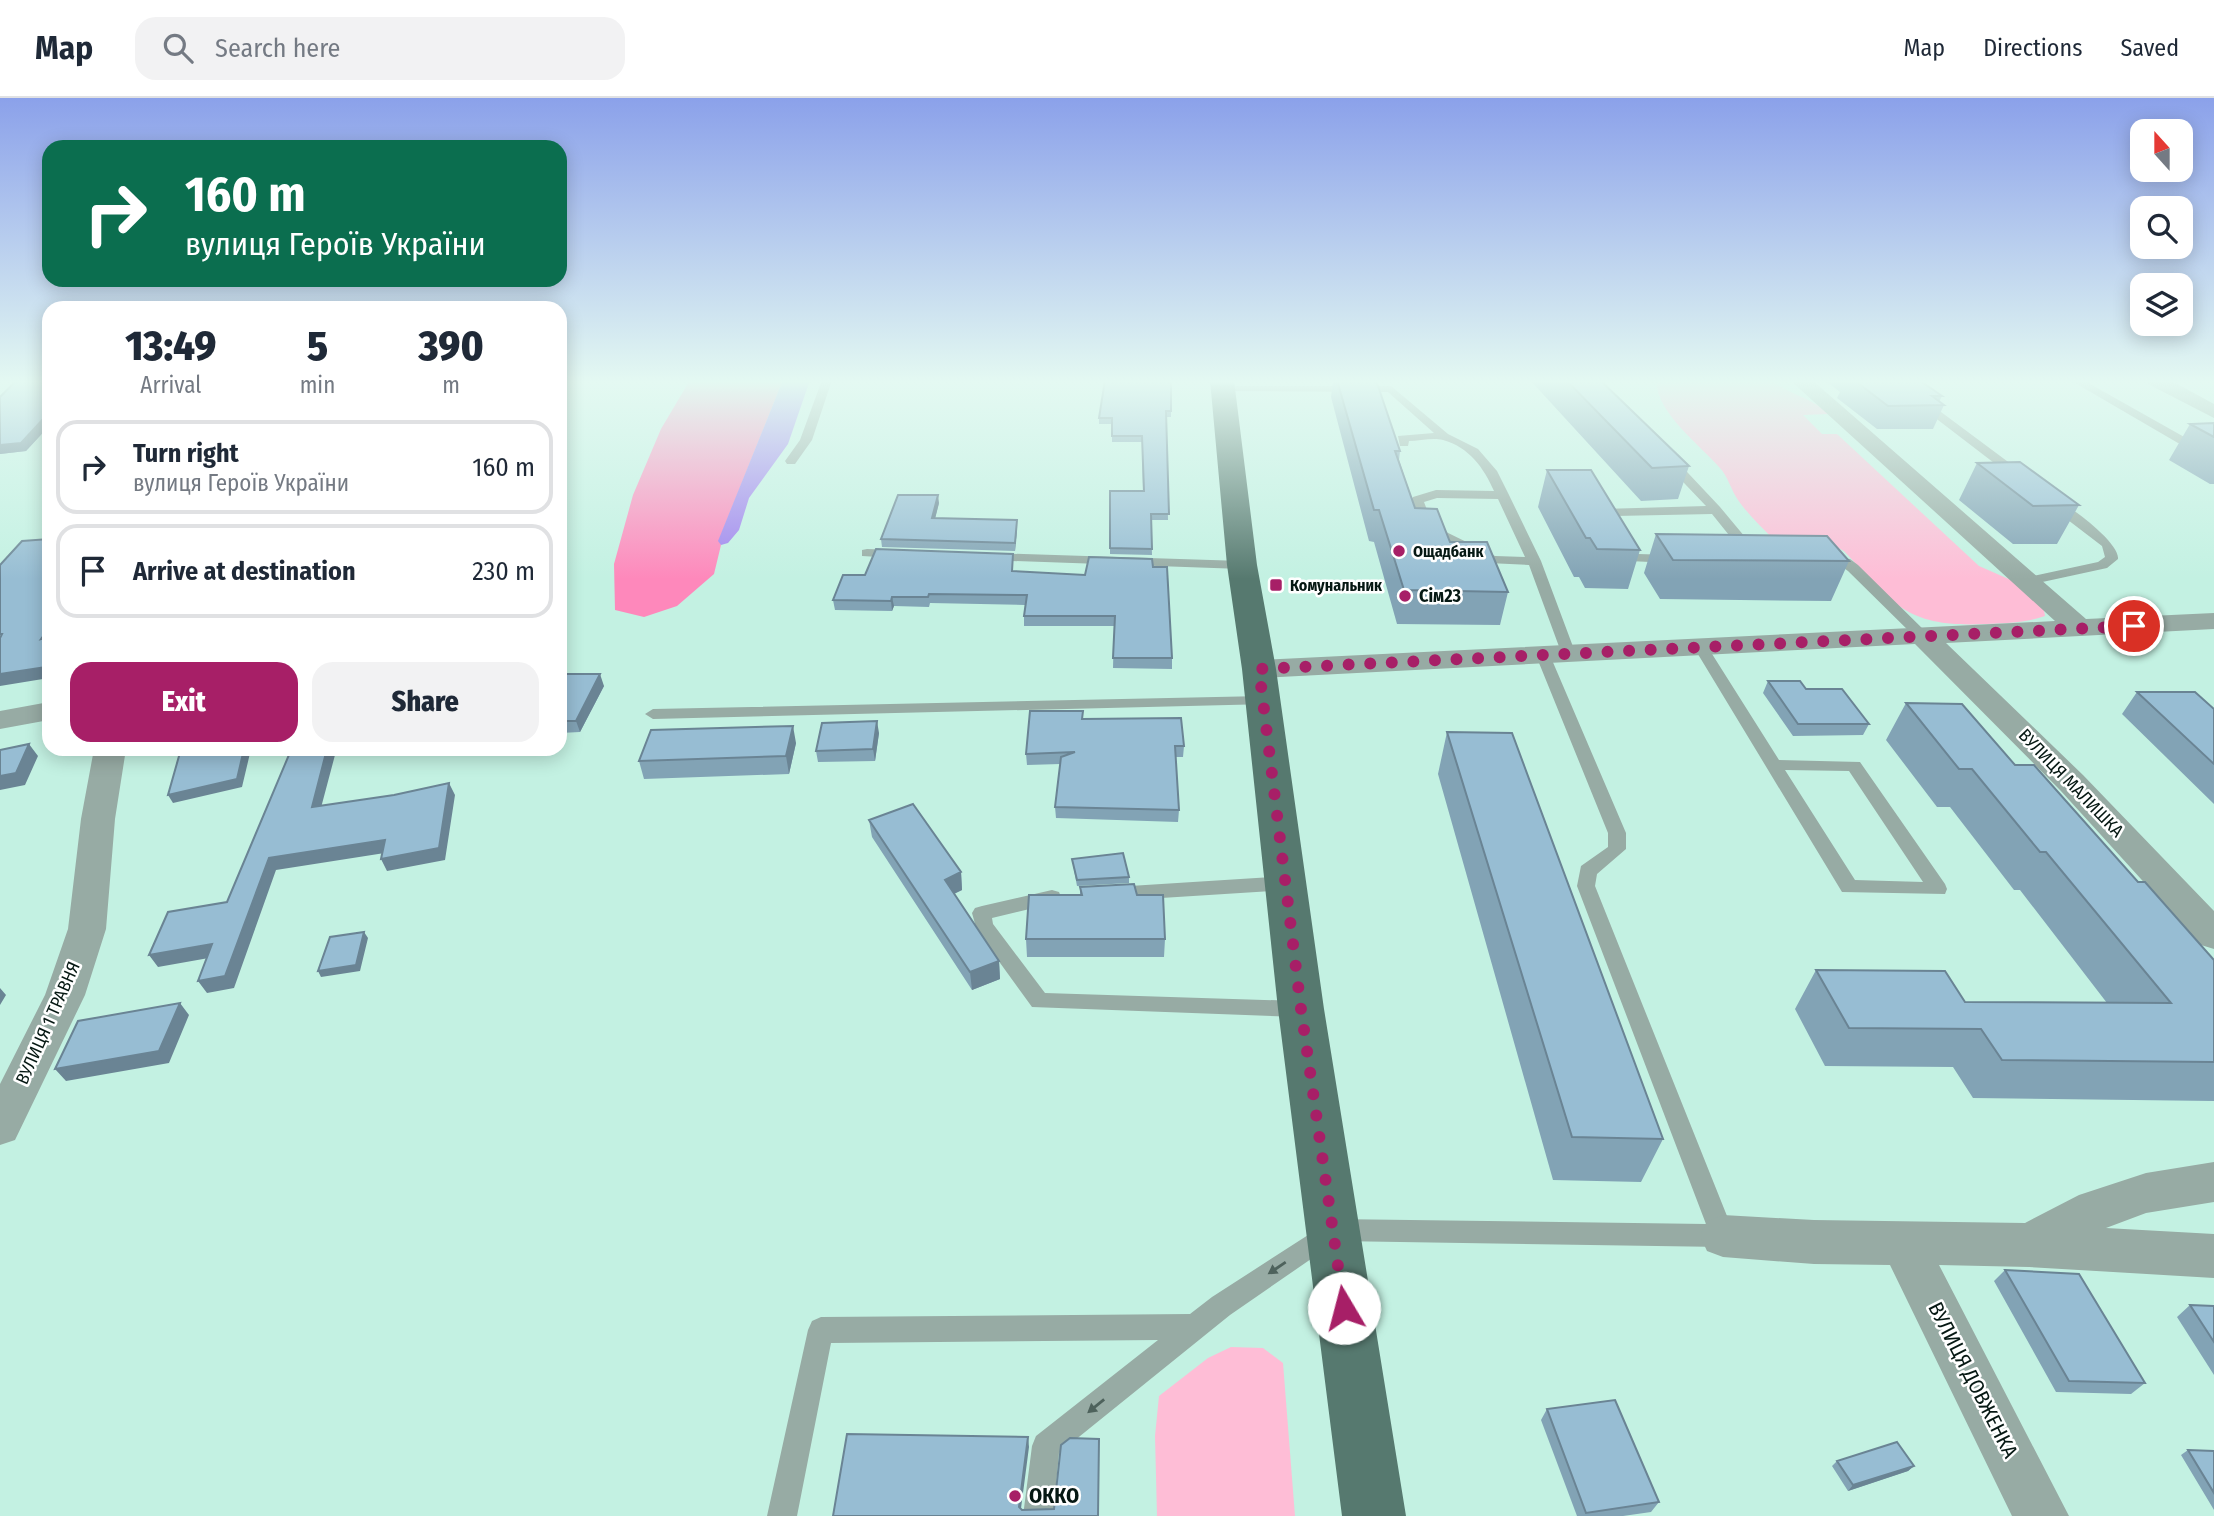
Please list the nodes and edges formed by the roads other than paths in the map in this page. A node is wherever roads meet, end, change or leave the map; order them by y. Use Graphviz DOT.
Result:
graph roads {
  1 [pos="802,446"];
  2 [pos="1229,446"];
  3 [pos="1464,446"];
  4 [pos="1875,446"];
  5 [pos="1980,446"];
  6 [pos="1664,454"];
  7 [pos="791,461"];
  8 [pos="2029,484"];
  9 [pos="2040,493"];
  10 [pos="1503,495"];
  11 [pos="1716,510"];
  12 [pos="867,553"];
  13 [pos="908,554"];
  14 [pos="975,556"];
  15 [pos="1688,559"];
  16 [pos="1742,559"];
  17 [pos="1807,560"];
  18 [pos="1534,561"];
  19 [pos="1242,565"];
  20 [pos="2029,581"];
  21 [pos="2214,621"];
  22 [pos="2081,629"];
  23 [pos="1923,637"];
  24 [pos="1700,646"];
  25 [pos="1555,653"];
  26 [pos="1261,685"];
  27 [pos="42,712"];
  28 [pos="653,714"];
  29 [pos="0,720"];
  30 [pos="109,756"];
  31 [pos="1774,765"];
  32 [pos="1286,883"];
  33 [pos="1094,895"];
  34 [pos="1069,896"];
  35 [pos="2214,934"];
  36 [pos="1301,1009"];
  37 [pos="0,1127"];
  38 [pos="2214,1182"];
  39 [pos="1333,1230"];
  40 [pos="1723,1236"];
  41 [pos="1904,1245"];
  42 [pos="2029,1245"];
  43 [pos="2214,1256"];
  44 [pos="1194,1327"];
  45 [pos="782,1516"];
  46 [pos="1038,1516"];
  47 [pos="1374,1516"];
  48 [pos="2041,1516"];
  1 -- 7 [label="lane"];
  2 -- 19 [label="main road"];
  3 -- 10 [label="lane"];
  4 -- 20 [label="street"];
  5 -- 8 [label="lane"];
  6 -- 11 [label="lane"];
  9 -- 20 [label="lane"];
  10 -- 18 [label="lane"];
  10 -- 18 [label="lane"];
  11 -- 15 [label="lane"];
  11 -- 16 [label="lane"];
  12 -- 13 [label="lane"];
  14 -- 19 [label="lane"];
  17 -- 23 [label="lane"];
  18 -- 25 [label="lane"];
  19 -- 26 [label="main road"];
  20 -- 22 [label="street"];
  21 -- 22 [label="street"];
  22 -- 23 [label="street"];
  23 -- 24 [label="street"];
  23 -- 35 [label="street, ВУЛИЦЯ МАЛИШКА"];
  24 -- 25 [label="street"];
  24 -- 31 [label="lane"];
  25 -- 26 [label="street"];
  25 -- 40 [label="lane"];
  26 -- 28 [label="lane"];
  26 -- 32 [label="main road"];
  27 -- 29 [label="street"];
  30 -- 37 [label="street, ВУЛИЦЯ 1 ТРАВНЯ"];
  31 -- 31 [label="lane"];
  32 -- 33 [label="lane"];
  32 -- 36 [label="main road"];
  34 -- 36 [label="lane"];
  36 -- 39 [label="main road"];
  38 -- 42 [label="street"];
  39 -- 40 [label="lane"];
  39 -- 44 [label="lane, one-way"];
  39 -- 47 [label="main road"];
  40 -- 41 [label="street"];
  41 -- 42 [label="street"];
  41 -- 48 [label="street, ВУЛИЦЯ ДОВЖЕНКА"];
  42 -- 43 [label="street"];
  44 -- 45 [label="lane"];
  44 -- 46 [label="lane, one-way"];
}
